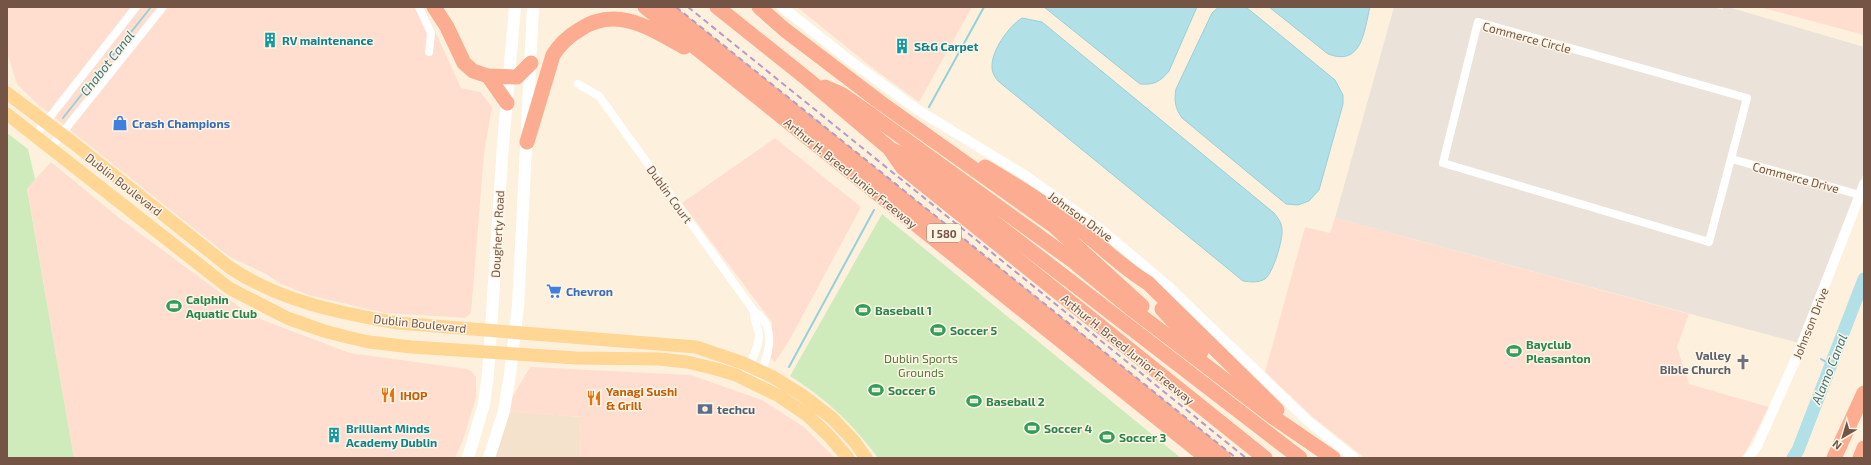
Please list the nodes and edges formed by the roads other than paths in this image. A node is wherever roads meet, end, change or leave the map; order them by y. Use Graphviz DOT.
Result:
graph roads {
  1 [pos="136,7"];
  2 [pos="163,7"];
  3 [pos="419,7"];
  4 [pos="434,7"];
  5 [pos="515,7"];
  6 [pos="533,7"];
  7 [pos="636,7"];
  8 [pos="645,7"];
  9 [pos="664,7"];
  10 [pos="717,7"];
  11 [pos="759,7"];
  12 [pos="782,7"];
  13 [pos="666,24"];
  14 [pos="428,52"];
  15 [pos="704,55"];
  16 [pos="531,63"];
  17 [pos="488,76"];
  18 [pos="509,77"];
  19 [pos="806,78"];
  20 [pos="578,84"];
  21 [pos="7,93"];
  22 [pos="507,103"];
  23 [pos="7,114"];
  24 [pos="46,123"];
  25 [pos="924,134"];
  26 [pos="61,135"];
  27 [pos="35,136"];
  28 [pos="527,142"];
  29 [pos="50,148"];
  30 [pos="889,148"];
  31 [pos="1732,159"];
  32 [pos="1864,184"];
  33 [pos="1860,195"];
  34 [pos="1134,275"];
  35 [pos="229,288"];
  36 [pos="279,294"];
  37 [pos="1131,302"];
  38 [pos="754,311"];
  39 [pos="491,330"];
  40 [pos="515,332"];
  41 [pos="489,353"];
  42 [pos="512,354"];
  43 [pos="749,366"];
  44 [pos="762,372"];
  45 [pos="743,379"];
  46 [pos="756,385"];
  47 [pos="1864,393"];
  48 [pos="1864,448"];
  49 [pos="1297,453"];
  50 [pos="468,458"];
  51 [pos="489,458"];
  52 [pos="848,458"];
  53 [pos="866,458"];
  54 [pos="1207,458"];
  55 [pos="1224,458"];
  56 [pos="1265,458"];
  57 [pos="1329,458"];
  58 [pos="1332,458"];
  59 [pos="1354,458"];
  60 [pos="1748,458"];
  61 [pos="1834,458"];
  62 [pos="1860,458"];
  1 -- 24 [label="street"];
  2 -- 26 [label="street"];
  3 -- 14 [label="street"];
  4 -- 17 [label="highway"];
  5 -- 18 [label="main road, Dougherty Road"];
  6 -- 16 [label="main road, Dougherty Road"];
  7 -- 13 [label="highway"];
  8 -- 13 [label="highway, Arthur H. Breed Junior Freeway / I 580"];
  9 -- 55 [label="highway, I 580"];
  10 -- 19 [label="highway, Arthur H. Breed Junior Freeway / I 580"];
  11 -- 25 [label="highway"];
  12 -- 59 [label="street, Johnson Drive"];
  13 -- 15 [label="highway, Arthur H. Breed Junior Freeway / I 580"];
  15 -- 28 [label="highway"];
  15 -- 54 [label="highway, Arthur H. Breed Junior Freeway / I 580"];
  16 -- 18 [label="highway"];
  16 -- 28 [label="main road, Dougherty Road"];
  17 -- 18 [label="highway"];
  17 -- 22 [label="highway"];
  18 -- 22 [label="main road, Dougherty Road"];
  19 -- 30 [label="highway, Arthur H. Breed Junior Freeway / I 580"];
  19 -- 37 [label="highway"];
  20 -- 38 [label="street, Dublin Court"];
  21 -- 24 [label="main road, Dublin Boulevard"];
  22 -- 39 [label="main road, Dougherty Road"];
  23 -- 27 [label="main road, Dublin Boulevard"];
  24 -- 26 [label="main road, Dublin Boulevard"];
  24 -- 27 [label="street"];
  25 -- 34 [label="highway"];
  25 -- 37 [label="highway"];
  26 -- 29 [label="street"];
  26 -- 36 [label="main road, Dublin Boulevard"];
  27 -- 29 [label="main road, Dublin Boulevard"];
  28 -- 40 [label="main road, Dougherty Road"];
  29 -- 35 [label="main road, Dublin Boulevard"];
  30 -- 49 [label="highway"];
  30 -- 56 [label="highway, Arthur H. Breed Junior Freeway / I 580"];
  31 -- 31 [label="street, Commerce Circle"];
  31 -- 33 [label="street, Commerce Drive"];
  32 -- 33 [label="street, Johnson Drive"];
  33 -- 60 [label="street, Johnson Drive"];
  34 -- 49 [label="highway"];
  34 -- 57 [label="highway"];
  35 -- 36 [label="main road"];
  35 -- 41 [label="main road, Dublin Boulevard"];
  36 -- 39 [label="main road, Dublin Boulevard"];
  37 -- 58 [label="highway"];
  38 -- 43 [label="street, Dublin Court"];
  38 -- 44 [label="street, Dublin Court"];
  39 -- 40 [label="main road, Dublin Boulevard"];
  39 -- 41 [label="main road, Dougherty Road"];
  40 -- 42 [label="main road, Dougherty Road"];
  40 -- 43 [label="main road, Dublin Boulevard"];
  41 -- 42 [label="main road, Dublin Boulevard"];
  41 -- 50 [label="main road, Dougherty Road"];
  42 -- 45 [label="main road, Dublin Boulevard"];
  42 -- 51 [label="main road, Dougherty Road"];
  43 -- 44 [label="main road, Dublin Boulevard"];
  43 -- 45 [label="street, Dublin Court"];
  44 -- 46 [label="street, Dublin Court"];
  44 -- 53 [label="main road, Dublin Boulevard"];
  45 -- 46 [label="main road, Dublin Boulevard"];
  46 -- 52 [label="main road, Dublin Boulevard"];
  47 -- 61 [label="highway"];
  48 -- 62 [label="highway"];
}
